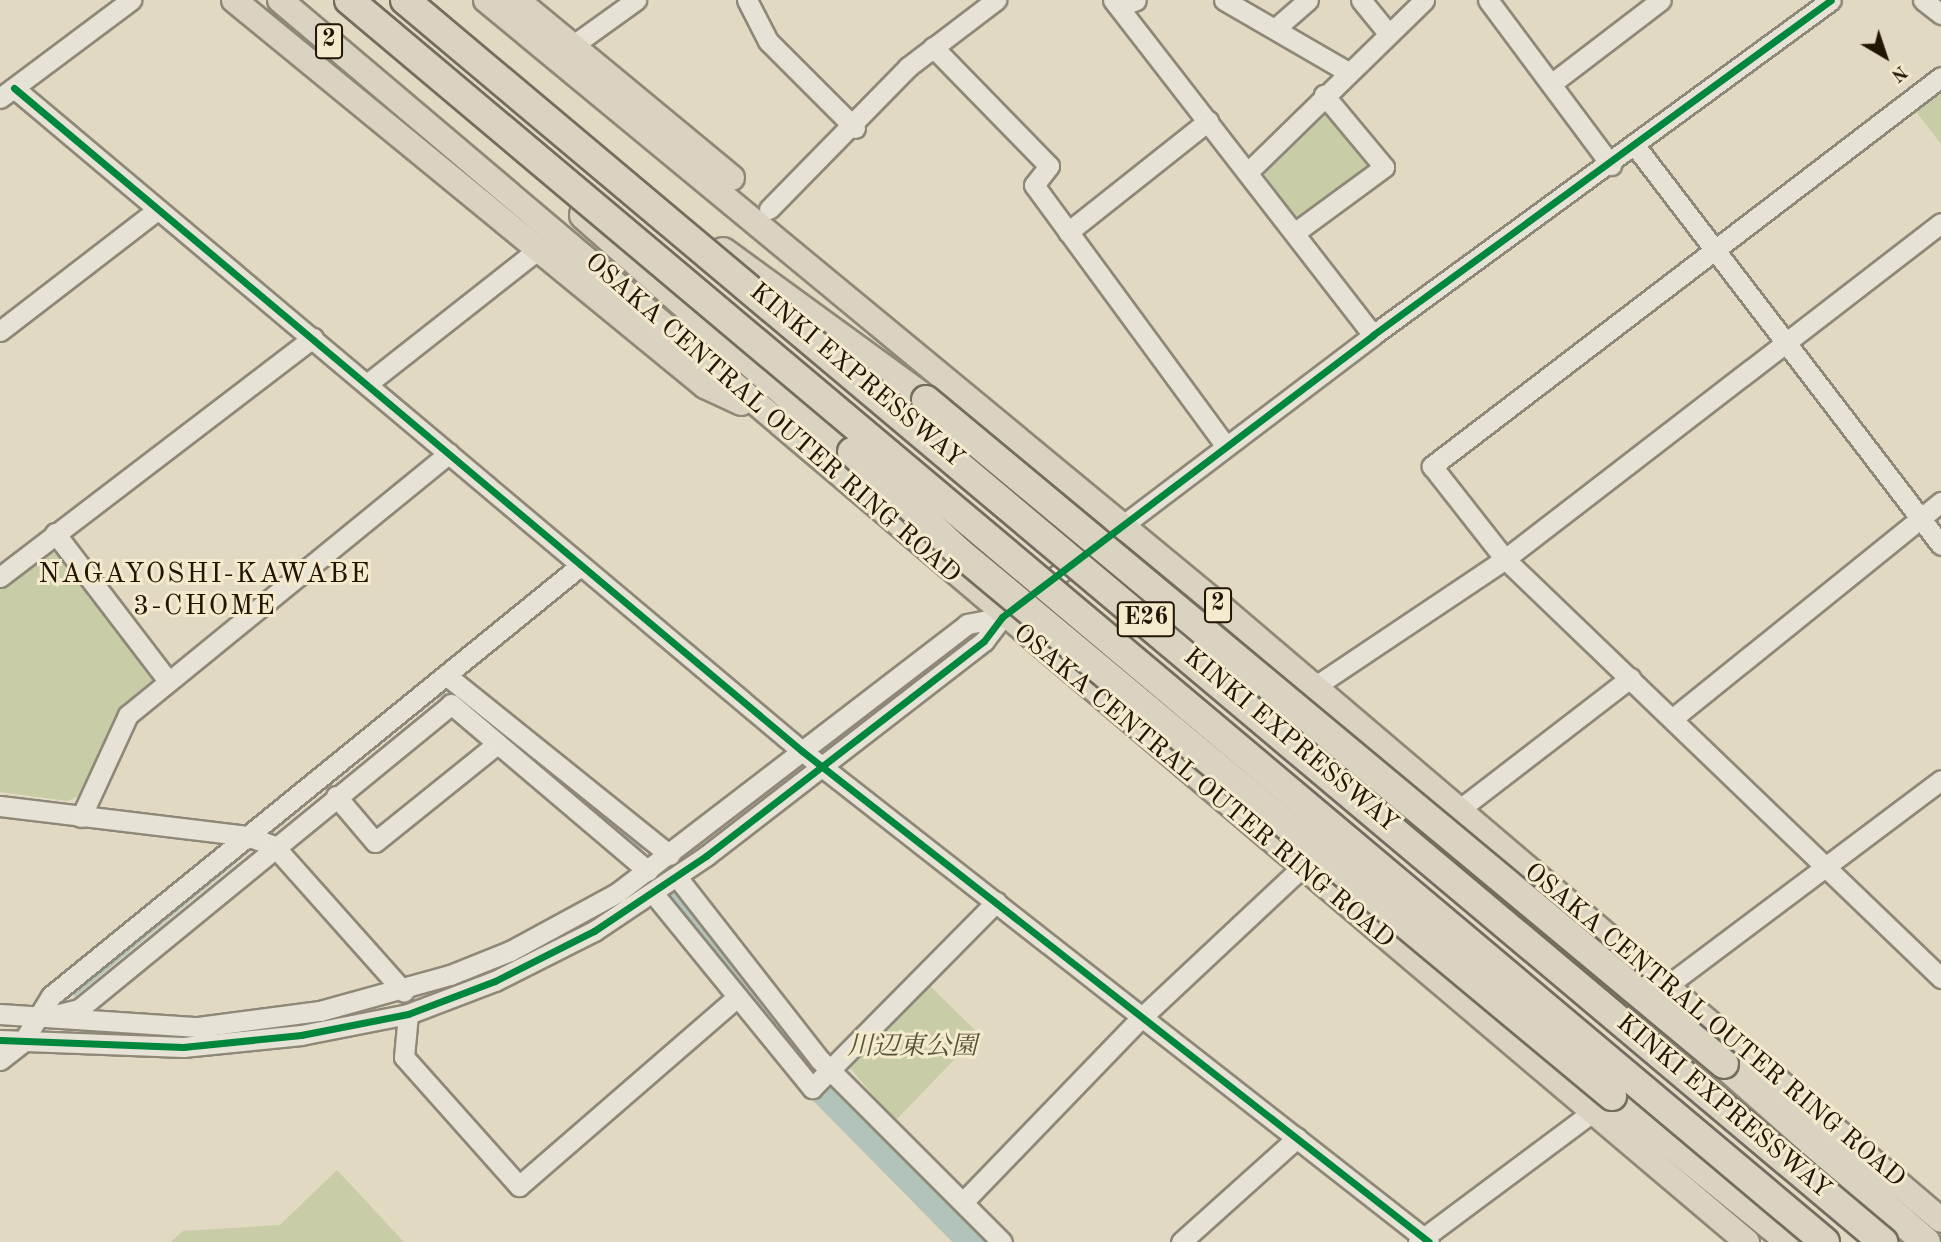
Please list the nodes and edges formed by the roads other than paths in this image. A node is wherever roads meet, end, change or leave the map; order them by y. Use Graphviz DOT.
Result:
graph roads {
  1 [pos="131,0"];
  2 [pos="234,0"];
  3 [pos="280,0"];
  4 [pos="349,0"];
  5 [pos="405,0"];
  6 [pos="486,0"];
  7 [pos="517,0"];
  8 [pos="636,0"];
  9 [pos="747,0"];
  10 [pos="996,0"];
  11 [pos="1224,0"];
  12 [pos="1308,0"];
  13 [pos="1361,0"];
  14 [pos="1424,0"];
  15 [pos="1488,0"];
  16 [pos="1661,0"];
  17 [pos="1831,0"];
  18 [pos="1923,0"];
  19 [pos="1123,2"];
  20 [pos="1941,14"];
  21 [pos="1277,27"];
  22 [pos="1387,32"];
  23 [pos="399,42"];
  24 [pos="572,46"];
  25 [pos="933,47"];
  26 [pos="1348,72"];
  27 [pos="1941,77"];
  28 [pos="1551,85"];
  29 [pos="7,93"];
  30 [pos="1324,95"];
  31 [pos="1208,121"];
  32 [pos="855,128"];
  33 [pos="1636,147"];
  34 [pos="1611,165"];
  35 [pos="605,166"];
  36 [pos="1248,172"];
  37 [pos="769,209"];
  38 [pos="156,211"];
  39 [pos="1941,223"];
  40 [pos="1297,231"];
  41 [pos="1068,232"];
  42 [pos="540,248"];
  43 [pos="1718,251"];
  44 [pos="857,305"];
  45 [pos="0,331"];
  46 [pos="1373,335"];
  47 [pos="1786,337"];
  48 [pos="313,338"];
  49 [pos="367,384"];
  50 [pos="767,415"];
  51 [pos="1226,446"];
  52 [pos="449,453"];
  53 [pos="1941,502"];
  54 [pos="1921,518"];
  55 [pos="1122,525"];
  56 [pos="55,533"];
  57 [pos="1941,545"];
  58 [pos="1505,558"];
  59 [pos="580,566"];
  60 [pos="0,577"];
  61 [pos="1002,617"];
  62 [pos="446,675"];
  63 [pos="1629,678"];
  64 [pos="168,681"];
  65 [pos="1314,687"];
  66 [pos="1672,719"];
  67 [pos="497,744"];
  68 [pos="802,751"];
  69 [pos="821,766"];
  70 [pos="1941,780"];
  71 [pos="336,796"];
  72 [pos="0,806"];
  73 [pos="1460,809"];
  74 [pos="80,817"];
  75 [pos="247,836"];
  76 [pos="274,846"];
  77 [pos="670,855"];
  78 [pos="1826,867"];
  79 [pos="1301,868"];
  80 [pos="648,871"];
  81 [pos="677,877"];
  82 [pos="653,893"];
  83 [pos="996,902"];
  84 [pos="1941,978"];
  85 [pos="1668,985"];
  86 [pos="404,992"];
  87 [pos="737,997"];
  88 [pos="0,1014"];
  89 [pos="408,1014"];
  90 [pos="1142,1017"];
  91 [pos="37,1020"];
  92 [pos="0,1040"];
  93 [pos="22,1043"];
  94 [pos="0,1060"];
  95 [pos="832,1071"];
  96 [pos="1601,1104"];
  97 [pos="1297,1138"];
  98 [pos="965,1200"];
  99 [pos="1941,1220"];
  100 [pos="1424,1240"];
  101 [pos="1002,1242"];
  102 [pos="1181,1242"];
  103 [pos="1748,1242"];
  104 [pos="1791,1242"];
  105 [pos="1825,1242"];
  106 [pos="1883,1242"];
  107 [pos="1926,1242"];
  1 -- 29 [label="street"];
  2 -- 42 [label="main road"];
  3 -- 50 [label="main road, OSAKA CENTRAL OUTER RING ROAD / 2"];
  4 -- 23 [label="highway, KINKI EXPRESSWAY / E26, bridge"];
  5 -- 35 [label="highway, KINKI EXPRESSWAY / E26, bridge"];
  6 -- 44 [label="main road, OSAKA CENTRAL OUTER RING ROAD / 2"];
  7 -- 24 [label="main road"];
  8 -- 24 [label="street"];
  9 -- 32 [label="street"];
  10 -- 25 [label="street"];
  11 -- 21 [label="street"];
  12 -- 21 [label="street"];
  13 -- 22 [label="street"];
  14 -- 22 [label="street"];
  15 -- 28 [label="street"];
  16 -- 28 [label="street"];
  17 -- 33 [label="street"];
  18 -- 20 [label="street"];
  19 -- 31 [label="street"];
  21 -- 26 [label="street"];
  22 -- 26 [label="street"];
  23 -- 96 [label="highway, bridge"];
  23 -- 105 [label="highway, KINKI EXPRESSWAY / E26, bridge"];
  24 -- 37 [label="main road"];
  25 -- 32 [label="street"];
  25 -- 41 [label="street"];
  26 -- 30 [label="street"];
  27 -- 43 [label="street"];
  28 -- 34 [label="street"];
  29 -- 38 [label="street"];
  30 -- 36 [label="street"];
  30 -- 40 [label="street"];
  31 -- 36 [label="street"];
  31 -- 41 [label="street"];
  32 -- 37 [label="street"];
  33 -- 34 [label="street"];
  33 -- 43 [label="street"];
  34 -- 46 [label="street"];
  35 -- 106 [label="highway, KINKI EXPRESSWAY / E26, bridge"];
  35 -- 107 [label="highway, bridge"];
  36 -- 40 [label="street"];
  37 -- 44 [label="main road"];
  38 -- 45 [label="street"];
  38 -- 48 [label="street"];
  39 -- 47 [label="street"];
  40 -- 46 [label="street"];
  41 -- 51 [label="street"];
  42 -- 49 [label="street"];
  42 -- 50 [label="main road"];
  43 -- 47 [label="street"];
  43 -- 58 [label="street"];
  44 -- 55 [label="main road, OSAKA CENTRAL OUTER RING ROAD / 2"];
  46 -- 51 [label="street"];
  47 -- 54 [label="street"];
  47 -- 58 [label="street"];
  48 -- 49 [label="street"];
  48 -- 56 [label="street"];
  49 -- 52 [label="street"];
  50 -- 61 [label="main road, OSAKA CENTRAL OUTER RING ROAD / 2"];
  51 -- 55 [label="street"];
  52 -- 59 [label="street"];
  52 -- 64 [label="street"];
  53 -- 54 [label="street"];
  54 -- 57 [label="street"];
  54 -- 66 [label="street"];
  55 -- 61 [label="street"];
  55 -- 65 [label="main road, OSAKA CENTRAL OUTER RING ROAD / 2"];
  56 -- 60 [label="street"];
  56 -- 64 [label="street"];
  58 -- 63 [label="street"];
  58 -- 65 [label="street"];
  59 -- 62 [label="street"];
  59 -- 68 [label="street"];
  61 -- 68 [label="street"];
  61 -- 69 [label="street"];
  61 -- 79 [label="main road, OSAKA CENTRAL OUTER RING ROAD / 2"];
  62 -- 75 [label="street"];
  62 -- 77 [label="street"];
  63 -- 66 [label="street"];
  63 -- 73 [label="street"];
  64 -- 74 [label="street"];
  65 -- 73 [label="main road, OSAKA CENTRAL OUTER RING ROAD / 2"];
  66 -- 78 [label="street"];
  67 -- 71 [label="street"];
  67 -- 71 [label="street"];
  67 -- 80 [label="street"];
  68 -- 69 [label="street"];
  68 -- 77 [label="street"];
  69 -- 81 [label="street"];
  69 -- 83 [label="street"];
  70 -- 78 [label="street"];
  71 -- 76 [label="street"];
  72 -- 74 [label="street"];
  73 -- 85 [label="main road, OSAKA CENTRAL OUTER RING ROAD / 2"];
  74 -- 75 [label="street"];
  75 -- 76 [label="street"];
  75 -- 91 [label="street"];
  76 -- 86 [label="street"];
  76 -- 91 [label="street"];
  77 -- 80 [label="street"];
  78 -- 84 [label="street"];
  78 -- 85 [label="street"];
  79 -- 90 [label="street"];
  79 -- 96 [label="main road, OSAKA CENTRAL OUTER RING ROAD / 2"];
  80 -- 86 [label="street"];
  81 -- 82 [label="street"];
  81 -- 95 [label="street"];
  82 -- 87 [label="street"];
  82 -- 89 [label="street"];
  83 -- 90 [label="street"];
  83 -- 95 [label="street"];
  85 -- 99 [label="main road, OSAKA CENTRAL OUTER RING ROAD / 2"];
  86 -- 91 [label="street"];
  87 -- 89 [label="street"];
  87 -- 95 [label="street"];
  88 -- 91 [label="street"];
  89 -- 93 [label="street"];
  90 -- 97 [label="street"];
  90 -- 98 [label="street"];
  91 -- 93 [label="street"];
  92 -- 93 [label="street"];
  93 -- 94 [label="street"];
  95 -- 98 [label="street"];
  96 -- 100 [label="street"];
  96 -- 103 [label="main road, OSAKA CENTRAL OUTER RING ROAD / 2"];
  96 -- 104 [label="highway"];
  97 -- 100 [label="street"];
  97 -- 102 [label="street"];
  98 -- 101 [label="street"];
}
